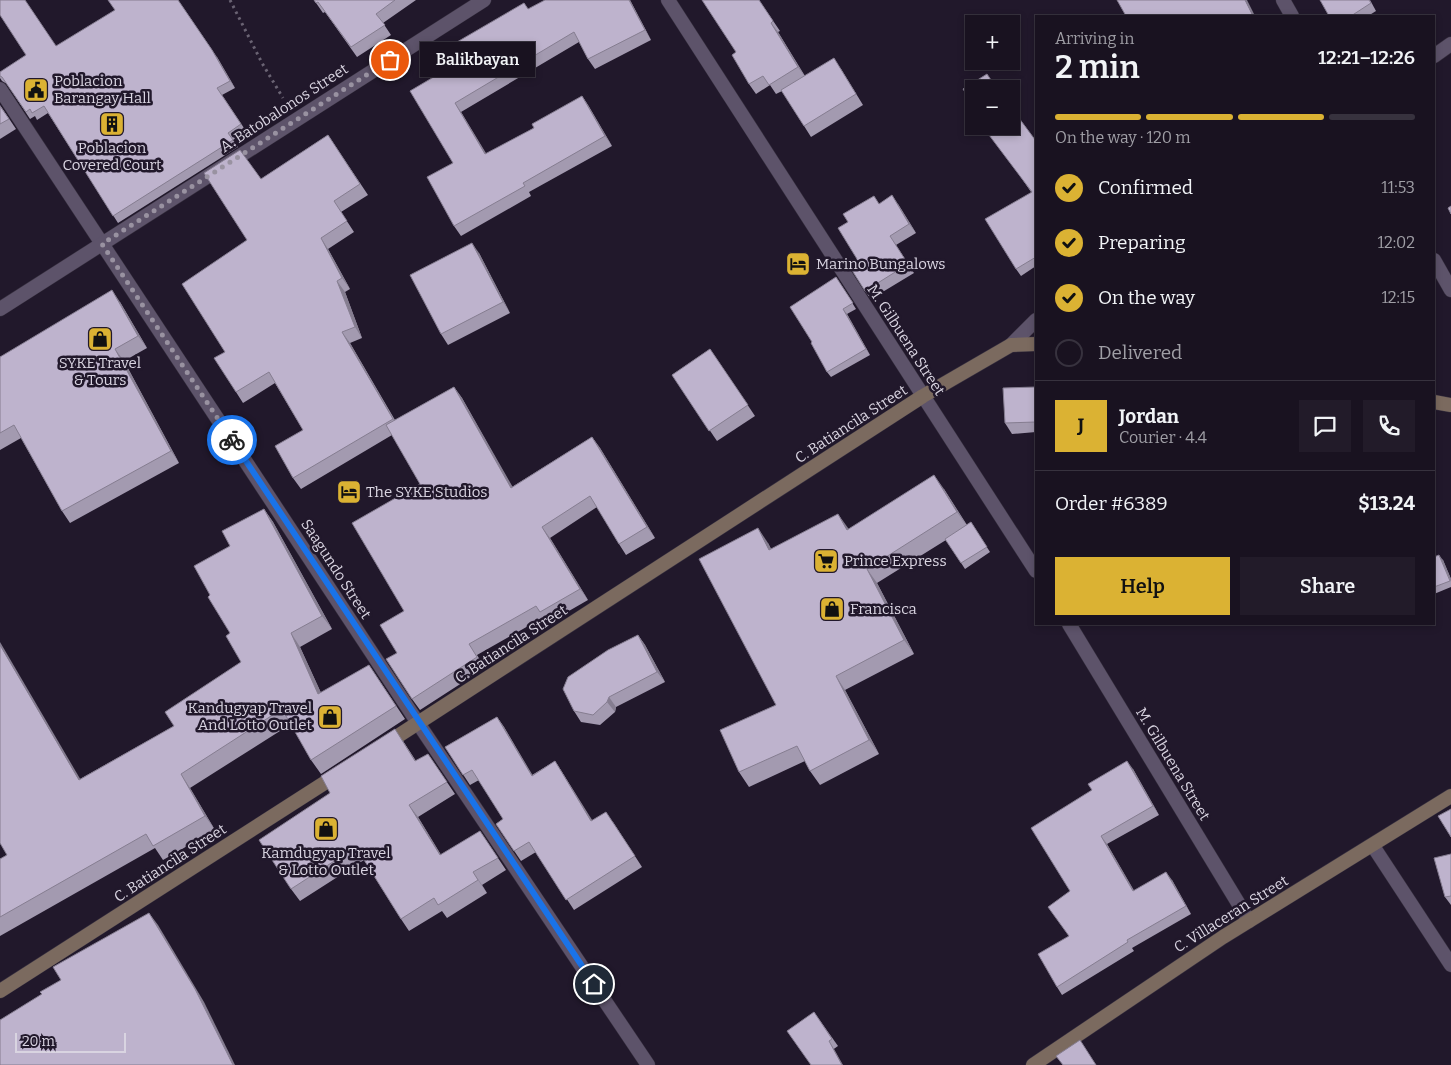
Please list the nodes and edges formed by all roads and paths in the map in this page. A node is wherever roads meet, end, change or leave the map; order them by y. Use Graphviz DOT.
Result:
graph roads {
  1 [pos="230,0"];
  2 [pos="484,0"];
  3 [pos="668,0"];
  4 [pos="1283,0"];
  5 [pos="1291,15"];
  6 [pos="1451,44"];
  7 [pos="1435,55"];
  8 [pos="0,89"];
  9 [pos="296,120"];
  10 [pos="102,244"];
  11 [pos="1435,262"];
  12 [pos="1451,290"];
  13 [pos="0,309"];
  14 [pos="1035,321"];
  15 [pos="1035,344"];
  16 [pos="1011,345"];
  17 [pos="923,396"];
  18 [pos="1435,402"];
  19 [pos="1451,404"];
  20 [pos="1035,569"];
  21 [pos="1070,625"];
  22 [pos="418,723"];
  23 [pos="368,755"];
  24 [pos="352,766"];
  25 [pos="1451,796"];
  26 [pos="1373,846"];
  27 [pos="1249,921"];
  28 [pos="1451,965"];
  29 [pos="0,991"];
  30 [pos="648,1065"];
  31 [pos="1033,1065"];
  1 -- 9 [label="path"];
  2 -- 9 [label="street, A. Batobalonos Street"];
  3 -- 17 [label="street, M. Gilbuena Street"];
  4 -- 5 [label="street"];
  6 -- 7 [label="street"];
  8 -- 10 [label="street, Saagundo Street"];
  9 -- 10 [label="street, A. Batobalonos Street"];
  10 -- 13 [label="street, A. Batobalonos Street"];
  10 -- 22 [label="street, Saagundo Street"];
  11 -- 12 [label="street"];
  14 -- 16 [label="street, C. Batiancila Street"];
  15 -- 16 [label="main road"];
  16 -- 17 [label="main road, C. Batiancila Street"];
  17 -- 20 [label="street, M. Gilbuena Street"];
  17 -- 22 [label="main road, C. Batiancila Street"];
  18 -- 19 [label="main road"];
  21 -- 27 [label="street, M. Gilbuena Street"];
  22 -- 23 [label="main road, C. Batiancila Street"];
  22 -- 30 [label="street, Saagundo Street"];
  24 -- 29 [label="main road, C. Batiancila Street"];
  25 -- 26 [label="main road, C. Villaceran Street"];
  26 -- 27 [label="main road, C. Villaceran Street"];
  26 -- 28 [label="street"];
  27 -- 31 [label="main road, C. Villaceran Street"];
}
